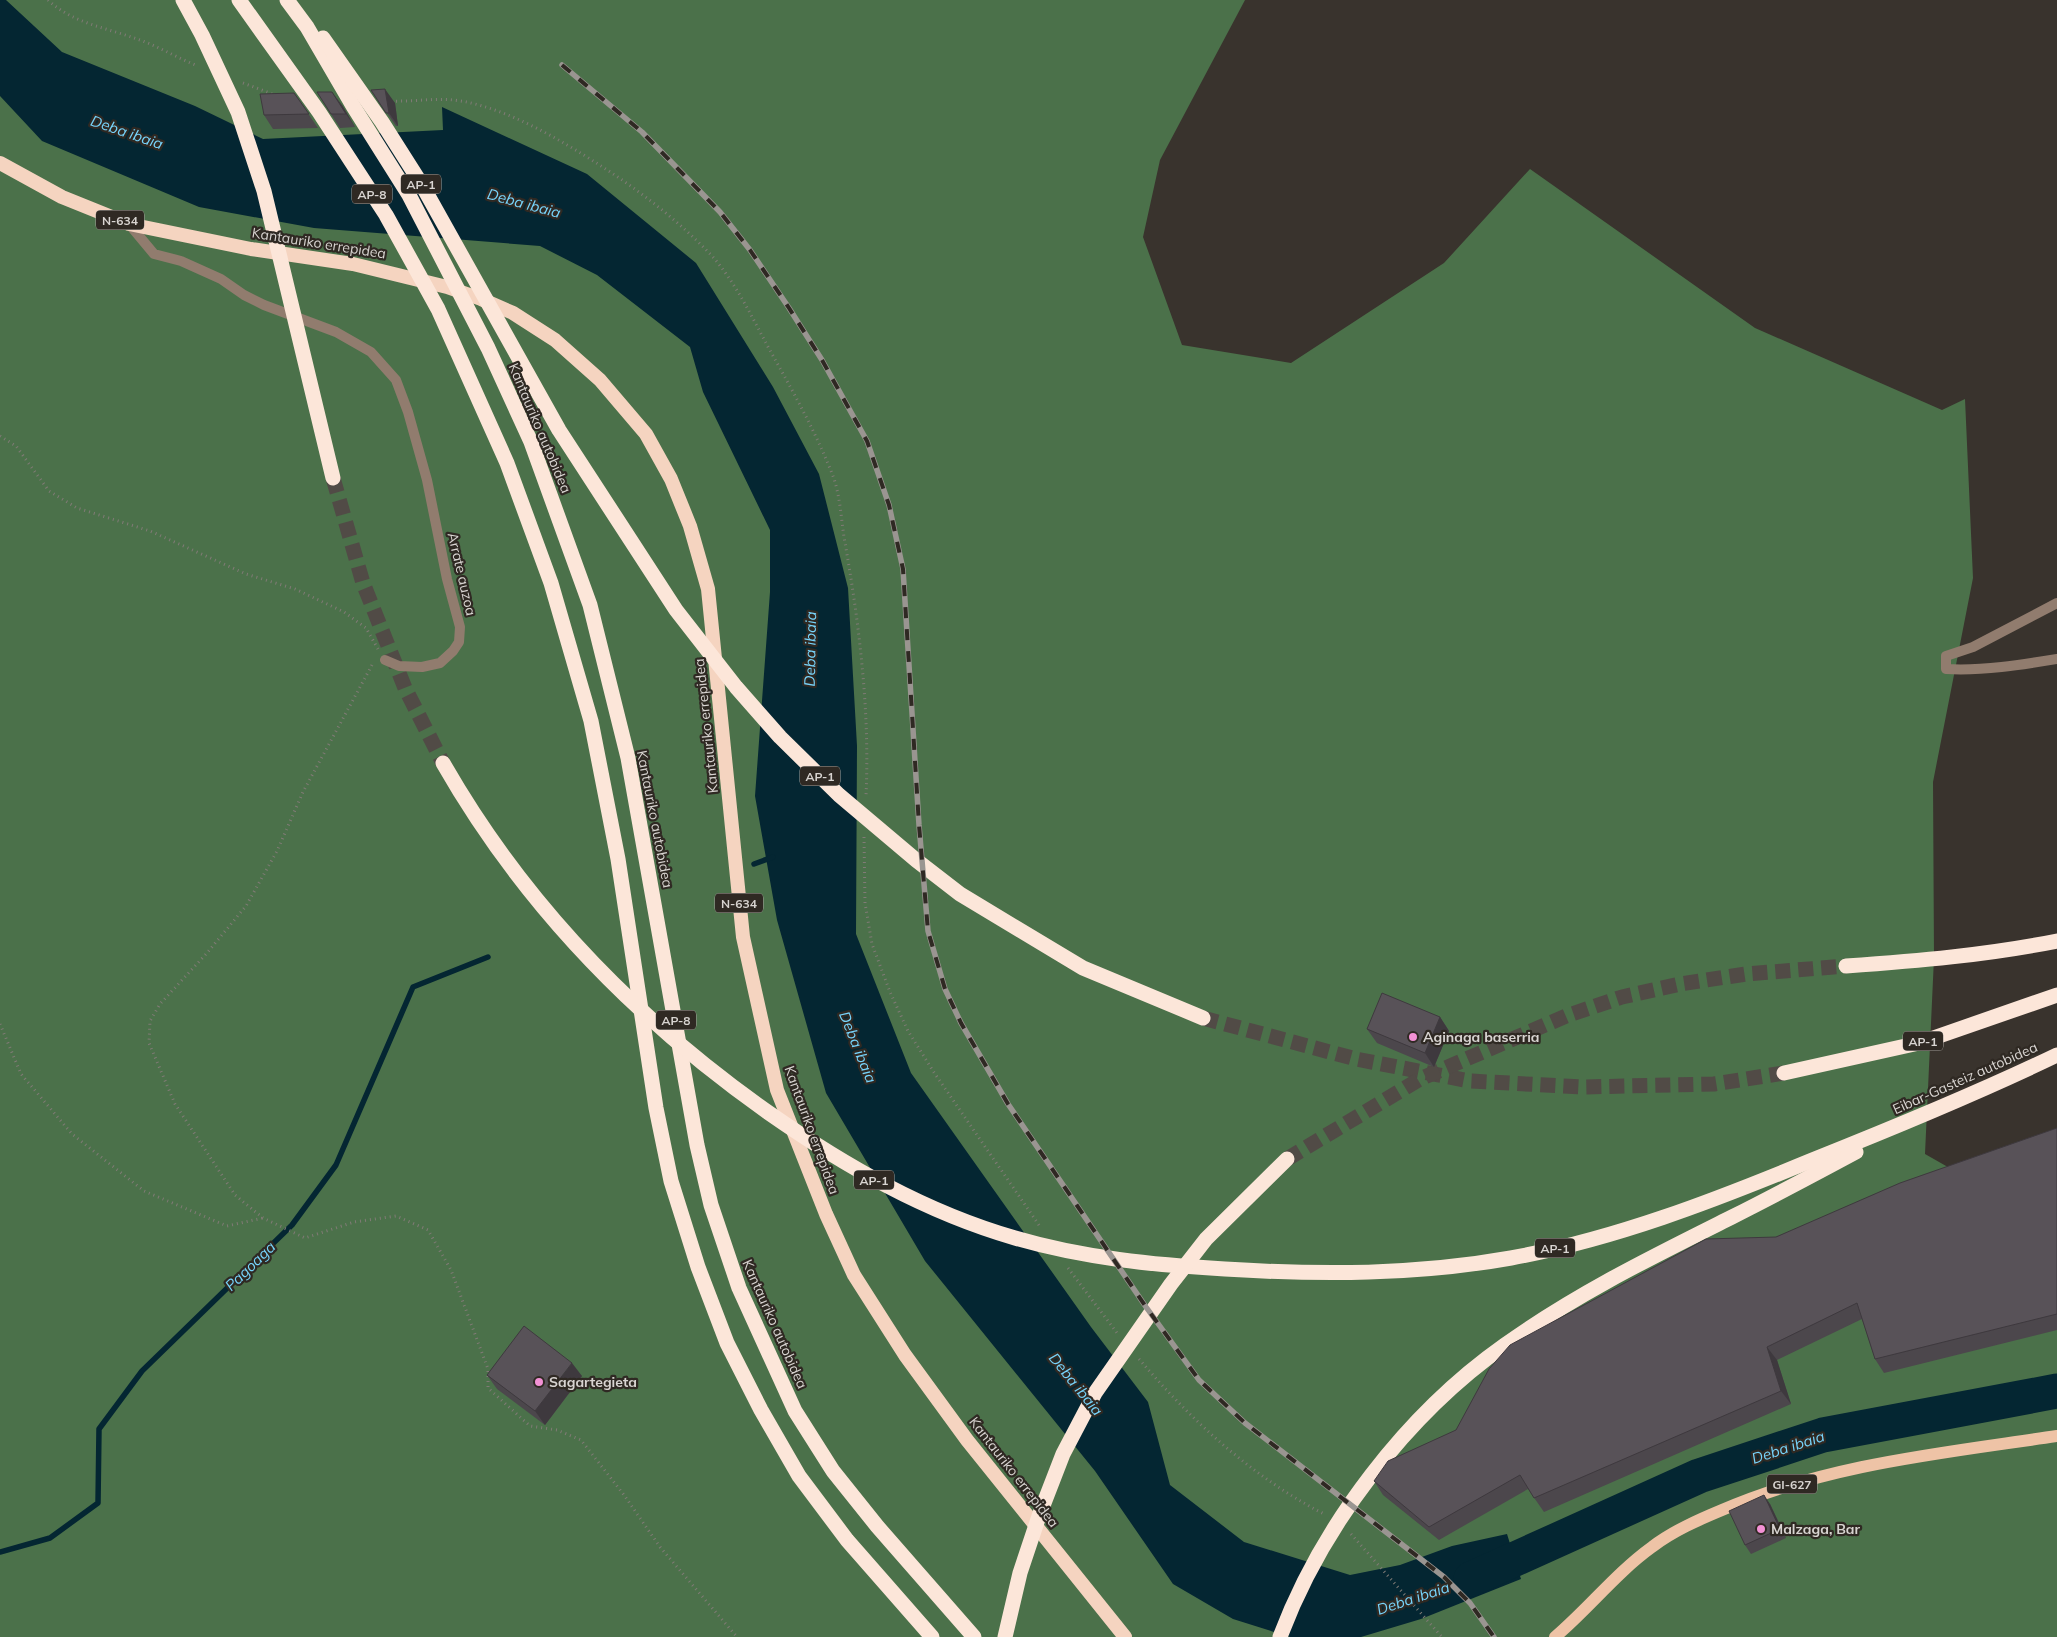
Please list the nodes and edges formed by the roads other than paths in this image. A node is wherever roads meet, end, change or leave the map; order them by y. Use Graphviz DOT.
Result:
graph roads {
  1 [pos="182,0"];
  2 [pos="240,0"];
  3 [pos="287,0"];
  4 [pos="307,27"];
  5 [pos="0,163"];
  6 [pos="129,224"];
  7 [pos="334,478"];
  8 [pos="2057,603"];
  9 [pos="383,656"];
  10 [pos="2057,659"];
  11 [pos="444,763"];
  12 [pos="2057,941"];
  13 [pos="1846,966"];
  14 [pos="2057,995"];
  15 [pos="1203,1018"];
  16 [pos="2057,1055"];
  17 [pos="1784,1073"];
  18 [pos="1886,1131"];
  19 [pos="1287,1159"];
  20 [pos="2057,1436"];
  21 [pos="932,1637"];
  22 [pos="974,1637"];
  23 [pos="1005,1637"];
  24 [pos="1125,1637"];
  25 [pos="1280,1637"];
  26 [pos="1555,1637"];
  1 -- 7 [label="highway"];
  2 -- 21 [label="highway, AP-8"];
  3 -- 4 [label="highway, Kantauriko autobidea / AP-1"];
  4 -- 15 [label="highway, AP-1"];
  4 -- 22 [label="highway, Kantauriko autobidea / AP-8"];
  5 -- 6 [label="highway, Kantauriko errepidea / N-634"];
  6 -- 9 [label="street, Arrate auzoa"];
  6 -- 24 [label="highway, Kantauriko errepidea / N-634"];
  8 -- 10 [label="street"];
  11 -- 18 [label="highway, AP-1"];
  12 -- 13 [label="highway"];
  14 -- 17 [label="highway, AP-1"];
  16 -- 18 [label="highway, Eibar-Gasteiz autobidea / AP-1"];
  18 -- 25 [label="highway"];
  19 -- 23 [label="highway"];
  20 -- 26 [label="main road, GI-627"];
}
